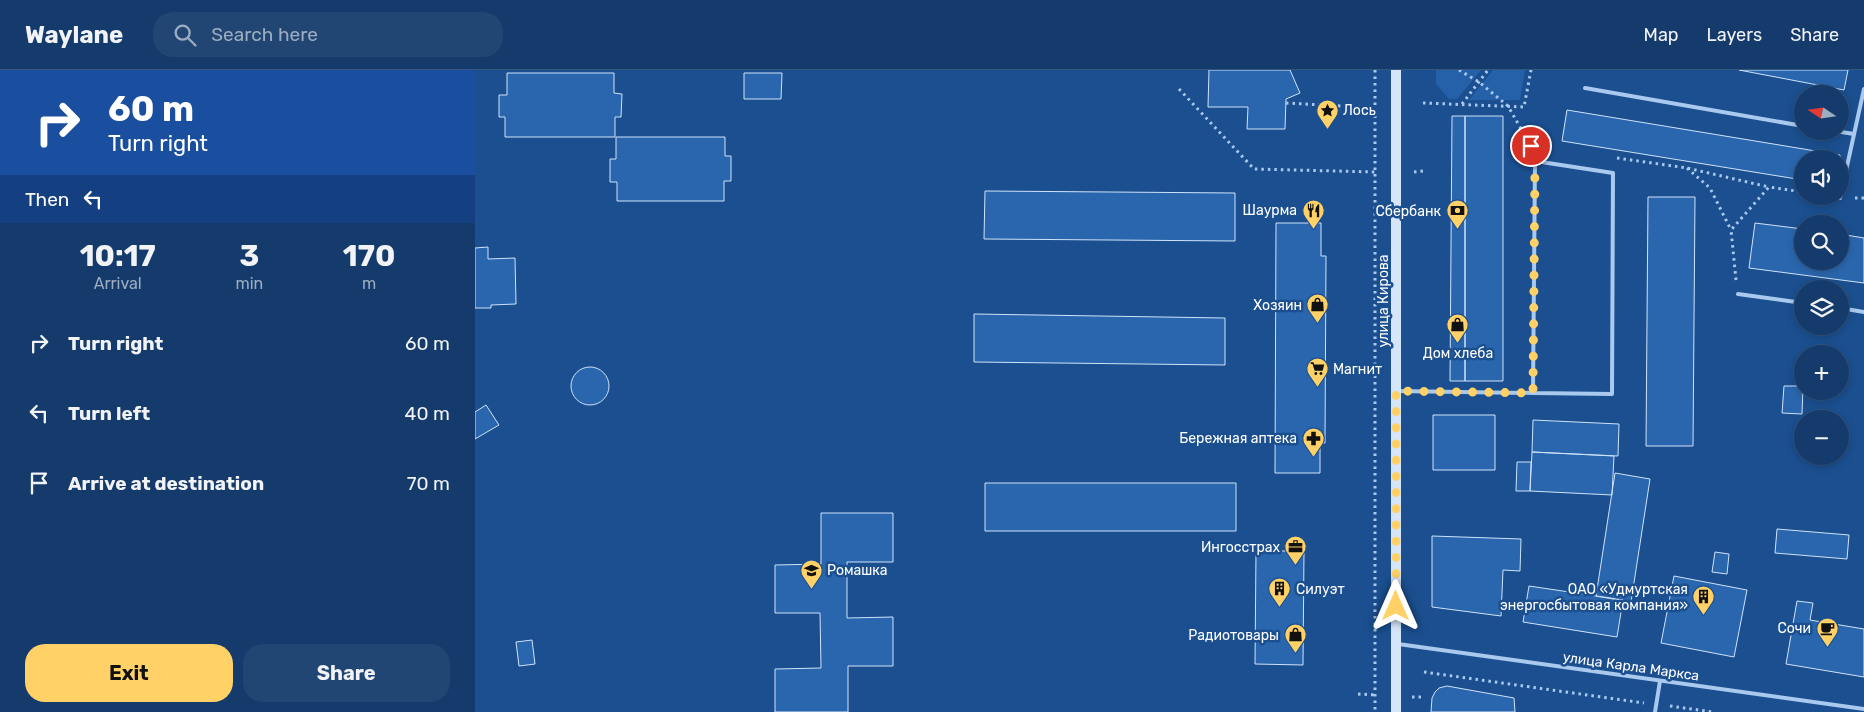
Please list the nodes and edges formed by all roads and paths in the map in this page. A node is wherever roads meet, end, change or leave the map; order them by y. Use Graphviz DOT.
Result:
graph roads {
  1 [pos="1375,70"];
  2 [pos="1396,70"];
  3 [pos="1459,70"];
  4 [pos="1488,70"];
  5 [pos="1531,70"];
  6 [pos="1479,82"];
  7 [pos="1585,88"];
  8 [pos="1864,88"];
  9 [pos="1179,89"];
  10 [pos="1423,103"];
  11 [pos="1286,104"];
  12 [pos="1462,104"];
  13 [pos="1508,106"];
  14 [pos="1361,107"];
  15 [pos="1794,124"];
  16 [pos="1849,133"];
  17 [pos="1854,134"];
  18 [pos="1531,146"];
  19 [pos="1541,148"];
  20 [pos="1609,157"];
  21 [pos="1849,157"];
  22 [pos="1535,161"];
  23 [pos="1687,168"];
  24 [pos="1359,172"];
  25 [pos="1769,187"];
  26 [pos="1794,191"];
  27 [pos="1731,230"];
  28 [pos="1738,294"];
  29 [pos="1794,302"];
  30 [pos="1849,310"];
  31 [pos="1864,312"];
  32 [pos="1396,391"];
  33 [pos="1533,393"];
  34 [pos="1396,644"];
  35 [pos="1424,672"];
  36 [pos="1660,681"];
  37 [pos="1656,704"];
  38 [pos="1864,710"];
  39 [pos="1375,712"];
  40 [pos="1396,712"];
  41 [pos="1655,712"];
  42 [pos="1713,712"];
  1 -- 39 [label="path"];
  2 -- 32 [label="main road, улица Кирова"];
  3 -- 6 [label="path"];
  4 -- 6 [label="path"];
  5 -- 13 [label="path"];
  6 -- 12 [label="path"];
  6 -- 13 [label="path"];
  7 -- 15 [label="lane"];
  8 -- 17 [label="lane"];
  9 -- 24 [label="path"];
  10 -- 12 [label="path"];
  11 -- 14 [label="path"];
  12 -- 13 [label="path"];
  13 -- 18 [label="path"];
  16 -- 17 [label="lane"];
  17 -- 21 [label="lane"];
  18 -- 19 [label="path"];
  18 -- 22 [label="path"];
  20 -- 23 [label="path"];
  22 -- 33 [label="lane"];
  22 -- 33 [label="lane"];
  23 -- 25 [label="path"];
  23 -- 27 [label="path"];
  25 -- 26 [label="path"];
  25 -- 27 [label="path"];
  27 -- 28 [label="path"];
  28 -- 29 [label="lane"];
  30 -- 31 [label="lane"];
  32 -- 33 [label="lane"];
  32 -- 34 [label="main road, улица Кирова"];
  34 -- 36 [label="lane, улица Карла Маркса"];
  34 -- 40 [label="main road, улица Кирова"];
  35 -- 37 [label="path"];
  36 -- 37 [label="lane"];
  36 -- 38 [label="lane, улица Карла Маркса"];
  37 -- 41 [label="lane"];
  37 -- 42 [label="path"];
}
